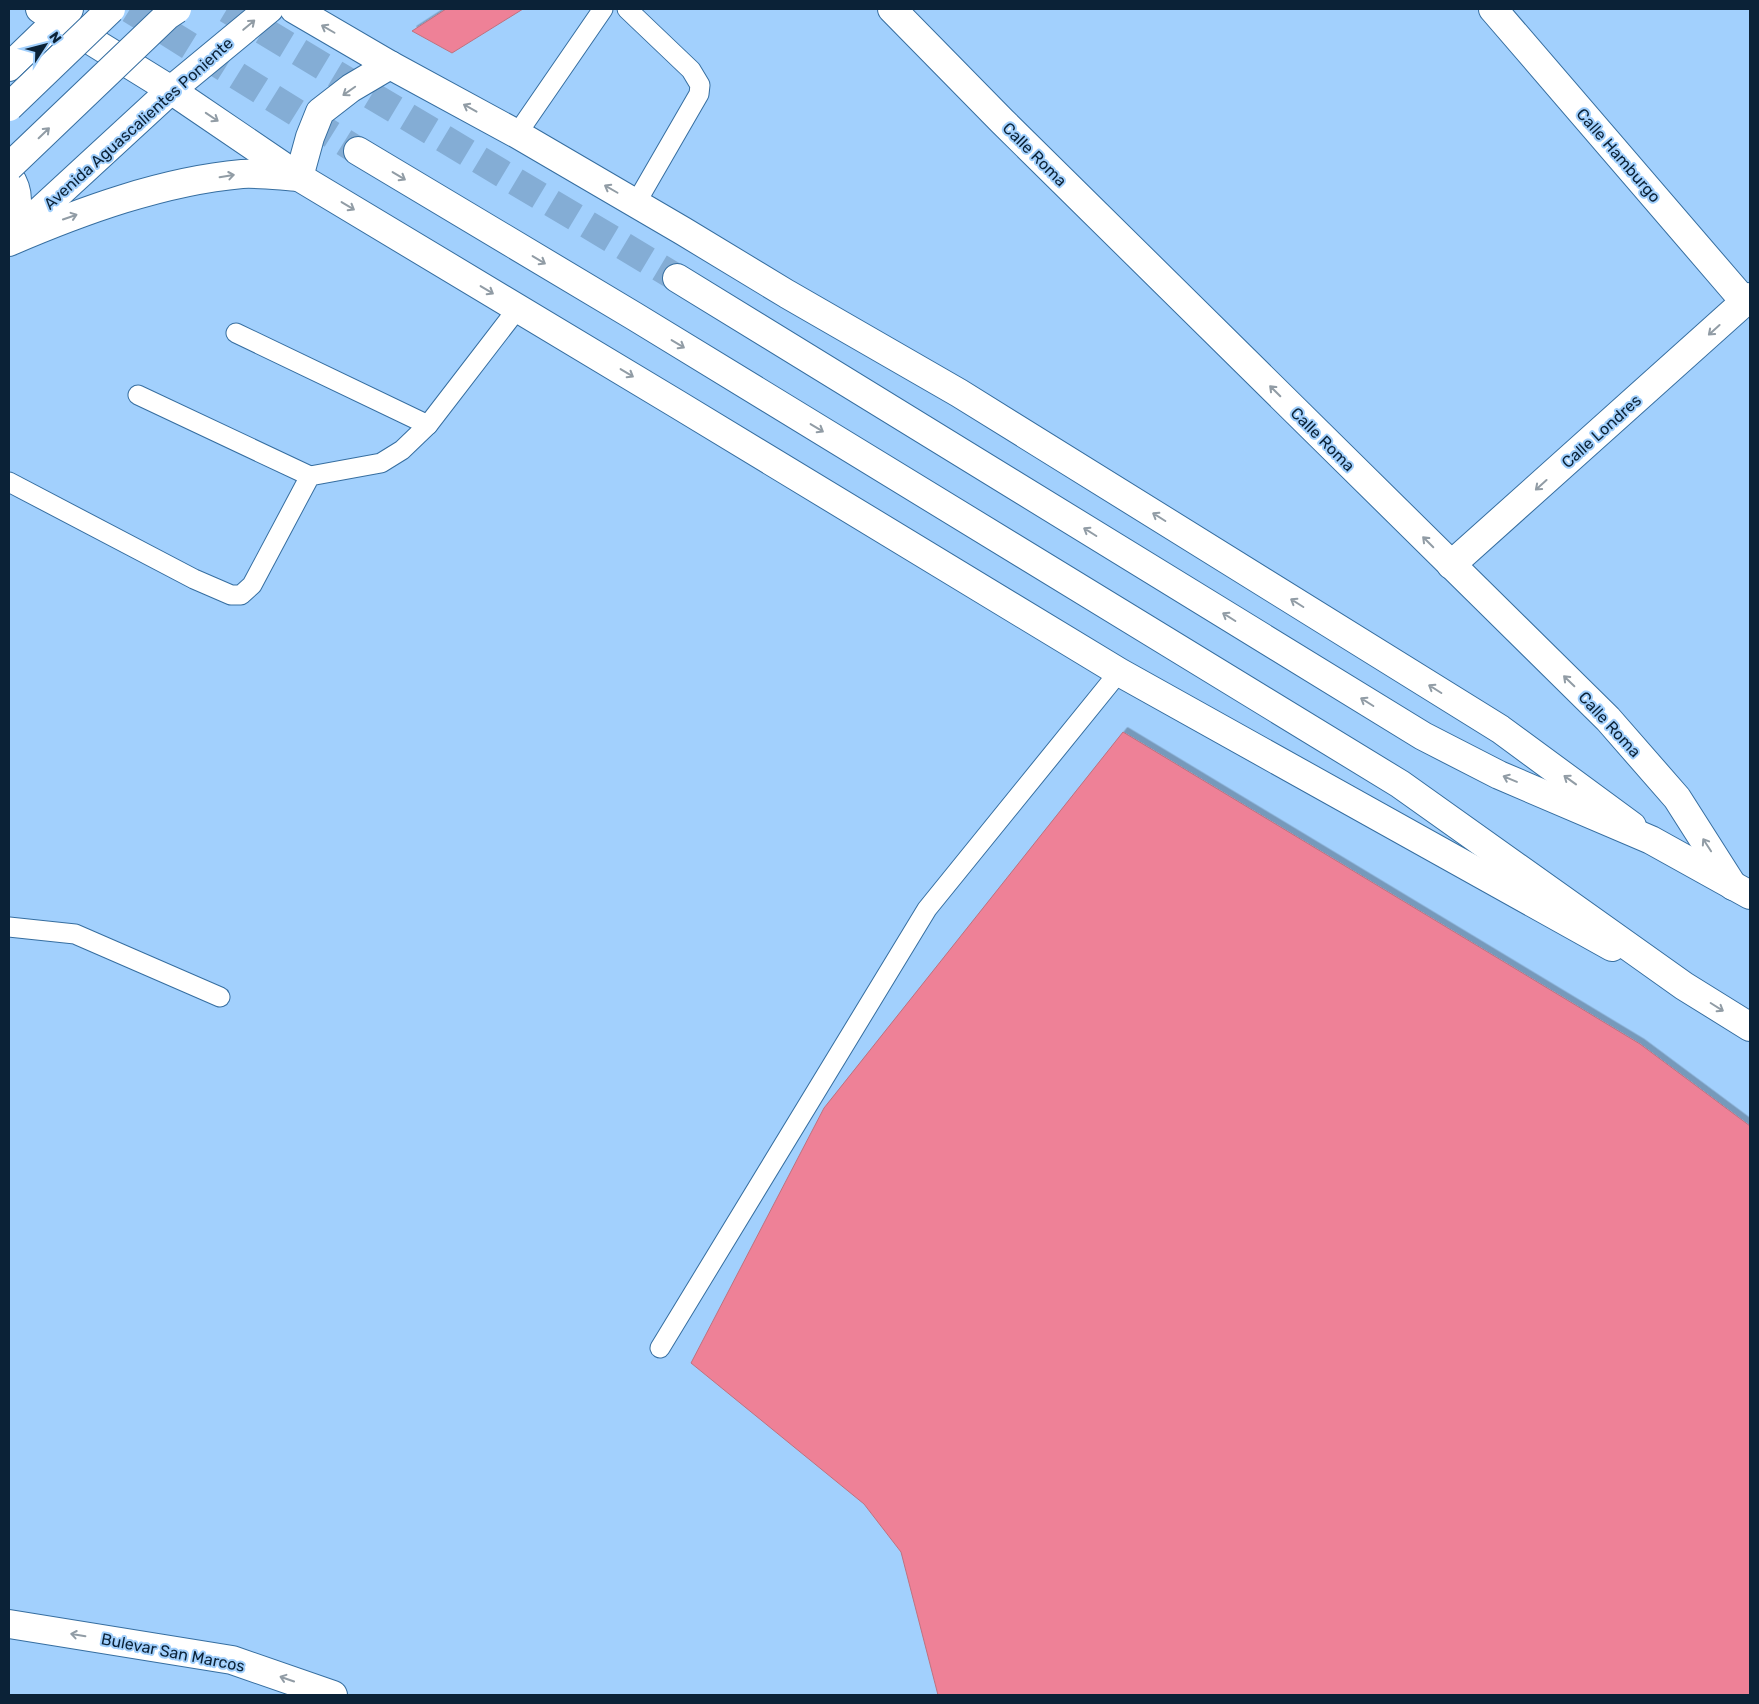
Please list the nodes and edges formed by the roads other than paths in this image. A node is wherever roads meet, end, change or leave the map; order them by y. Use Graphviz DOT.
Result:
graph roads {
  1 [pos="112,9"];
  2 [pos="177,9"];
  3 [pos="269,9"];
  4 [pos="294,9"];
  5 [pos="603,9"];
  6 [pos="628,9"];
  7 [pos="892,9"];
  8 [pos="1492,9"];
  9 [pos="56,12"];
  10 [pos="390,65"];
  11 [pos="9,67"];
  12 [pos="171,90"];
  13 [pos="9,107"];
  14 [pos="517,134"];
  15 [pos="358,151"];
  16 [pos="9,167"];
  17 [pos="9,176"];
  18 [pos="299,177"];
  19 [pos="636,203"];
  20 [pos="9,231"];
  21 [pos="9,241"];
  22 [pos="677,278"];
  23 [pos="1748,300"];
  24 [pos="518,308"];
  25 [pos="236,333"];
  26 [pos="138,395"];
  27 [pos="428,426"];
  28 [pos="310,476"];
  29 [pos="9,482"];
  30 [pos="1451,565"];
  31 [pos="1118,672"];
  32 [pos="1651,840"];
  33 [pos="1745,891"];
  34 [pos="9,927"];
  35 [pos="1684,986"];
  36 [pos="220,996"];
  37 [pos="1750,1027"];
  38 [pos="660,1348"];
  39 [pos="9,1624"];
  40 [pos="334,1695"];
  1 -- 13 [label="street, bridge"];
  16 -- 2 [label="street, one-way, bridge"];
  12 -- 3 [label="street, Avenida Aguascalientes Poniente, one-way"];
  10 -- 4 [label="street, one-way"];
  5 -- 14 [label="lane"];
  6 -- 19 [label="lane"];
  30 -- 7 [label="street, Calle Roma, one-way"];
  8 -- 23 [label="street, Calle Hamburgo"];
  9 -- 11 [label="street"];
  9 -- 12 [label="street"];
  14 -- 10 [label="street, one-way"];
  10 -- 18 [label="street, one-way"];
  12 -- 18 [label="street, one-way"];
  12 -- 21 [label="street, Avenida Aguascalientes Poniente"];
  19 -- 14 [label="street, one-way"];
  15 -- 35 [label="street, one-way"];
  17 -- 20 [label="street"];
  21 -- 18 [label="street, one-way"];
  18 -- 24 [label="street, one-way"];
  32 -- 19 [label="street, one-way"];
  32 -- 22 [label="street, one-way"];
  23 -- 30 [label="street, Calle Londres, one-way"];
  24 -- 27 [label="lane"];
  24 -- 31 [label="street, one-way"];
  25 -- 27 [label="lane"];
  26 -- 28 [label="lane"];
  27 -- 28 [label="lane"];
  28 -- 29 [label="lane"];
  33 -- 30 [label="street, Calle Roma, one-way"];
  31 -- 35 [label="street"];
  31 -- 38 [label="lane"];
  32 -- 33 [label="street"];
  34 -- 36 [label="lane"];
  35 -- 37 [label="street, one-way"];
  40 -- 39 [label="street, Bulevar San Marcos, one-way"];
}
